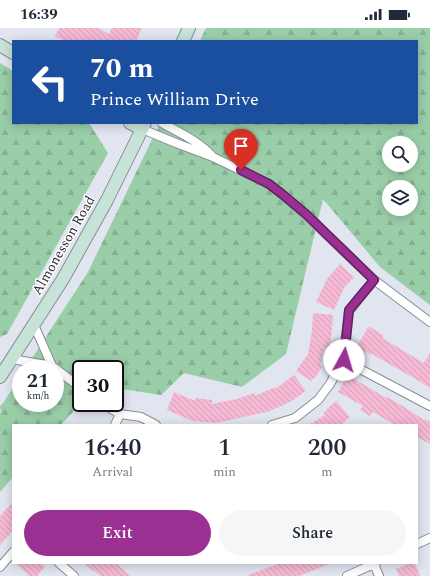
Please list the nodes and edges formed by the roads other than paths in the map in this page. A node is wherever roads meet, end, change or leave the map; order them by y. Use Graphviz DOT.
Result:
graph roads {
  1 [pos="189,28"];
  2 [pos="183,40"];
  3 [pos="0,45"];
  4 [pos="12,52"];
  5 [pos="164,124"];
  6 [pos="143,126"];
  7 [pos="214,157"];
  8 [pos="374,280"];
  9 [pos="430,322"];
  10 [pos="34,325"];
  11 [pos="12,359"];
  12 [pos="18,360"];
  13 [pos="49,360"];
  14 [pos="344,360"];
  15 [pos="64,375"];
  16 [pos="0,377"];
  17 [pos="72,381"];
  18 [pos="430,406"];
  19 [pos="117,412"];
  20 [pos="120,414"];
  21 [pos="115,424"];
  22 [pos="154,424"];
  23 [pos="275,424"];
  24 [pos="430,538"];
  25 [pos="418,544"];
  26 [pos="12,553"];
  27 [pos="60,564"];
  28 [pos="373,564"];
  29 [pos="375,564"];
  30 [pos="0,567"];
  31 [pos="70,574"];
  32 [pos="347,576"];
  33 [pos="379,576"];
  1 -- 2 [label="main road"];
  3 -- 4 [label="main road"];
  5 -- 7 [label="street"];
  6 -- 7 [label="street"];
  6 -- 10 [label="main road, Almonesson Road"];
  7 -- 8 [label="street"];
  8 -- 9 [label="street"];
  8 -- 14 [label="street"];
  10 -- 11 [label="main road, Almonesson Road"];
  10 -- 13 [label="street"];
  11 -- 12 [label="street"];
  11 -- 16 [label="main road, Almonesson Road"];
  14 -- 18 [label="street"];
  14 -- 23 [label="street"];
  15 -- 17 [label="street"];
  19 -- 20 [label="street"];
  20 -- 21 [label="street"];
  20 -- 22 [label="street"];
  24 -- 25 [label="street"];
  26 -- 30 [label="street"];
  27 -- 31 [label="street"];
  28 -- 32 [label="street"];
  29 -- 33 [label="street"];
}
